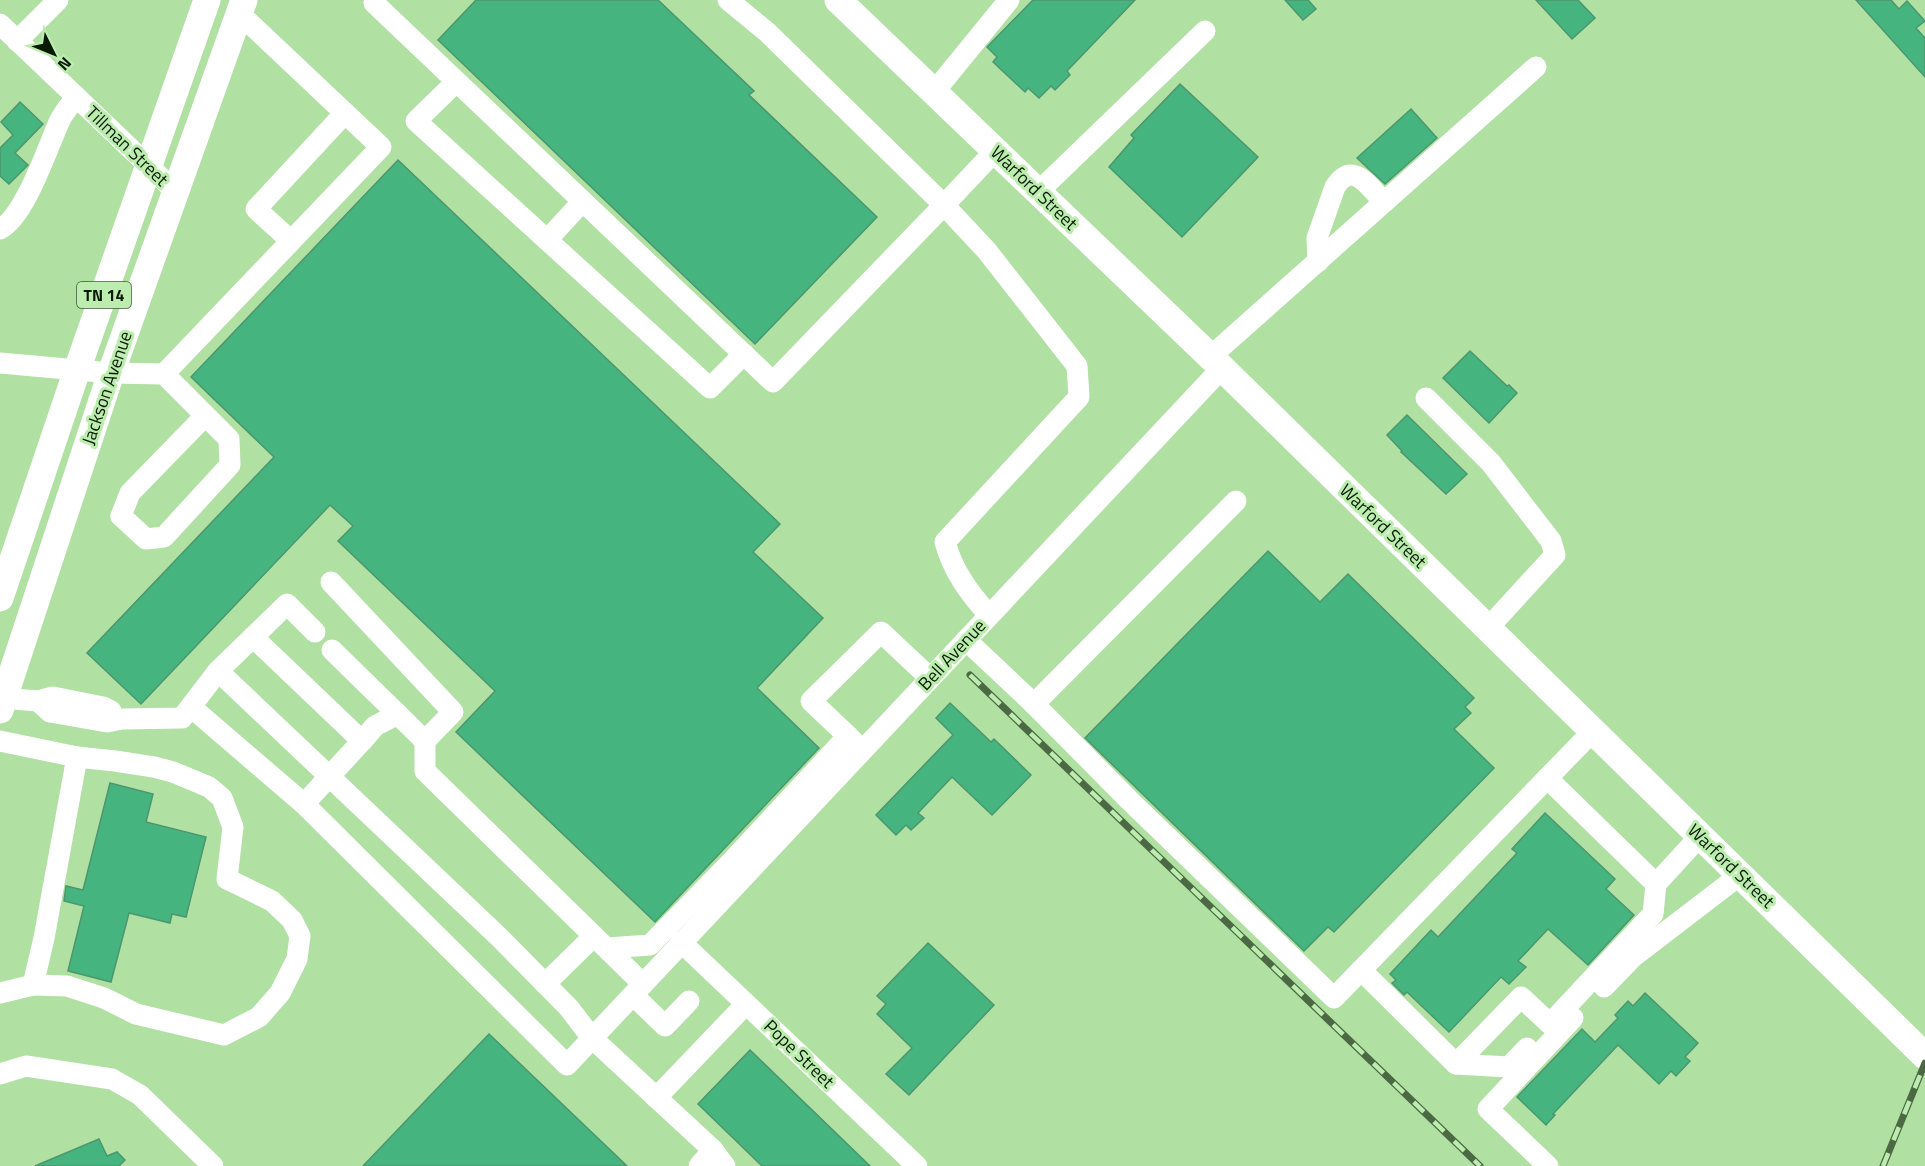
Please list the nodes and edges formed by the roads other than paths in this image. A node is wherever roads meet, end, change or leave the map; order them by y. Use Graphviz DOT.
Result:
graph roads {
  1 [pos="58,0"];
  2 [pos="207,0"];
  3 [pos="728,0"];
  4 [pos="838,0"];
  5 [pos="1009,0"];
  6 [pos="375,1"];
  7 [pos="242,7"];
  8 [pos="0,24"];
  9 [pos="1206,31"];
  10 [pos="17,41"];
  11 [pos="1536,67"];
  12 [pos="456,82"];
  13 [pos="934,92"];
  14 [pos="76,97"];
  15 [pos="345,113"];
  16 [pos="995,151"];
  17 [pos="149,166"];
  18 [pos="177,192"];
  19 [pos="1038,192"];
  20 [pos="582,202"];
  21 [pos="1384,202"];
  22 [pos="944,205"];
  23 [pos="0,229"];
  24 [pos="290,240"];
  25 [pos="547,240"];
  26 [pos="1318,261"];
  27 [pos="744,354"];
  28 [pos="0,363"];
  29 [pos="1216,363"];
  30 [pos="77,370"];
  31 [pos="111,373"];
  32 [pos="164,374"];
  33 [pos="1426,398"];
  34 [pos="205,416"];
  35 [pos="1236,501"];
  36 [pos="331,582"];
  37 [pos="0,598"];
  38 [pos="989,615"];
  39 [pos="1488,628"];
  40 [pos="315,632"];
  41 [pos="253,637"];
  42 [pos="966,640"];
  43 [pos="332,650"];
  44 [pos="218,671"];
  45 [pos="930,678"];
  46 [pos="1,703"];
  47 [pos="1034,704"];
  48 [pos="191,707"];
  49 [pos="398,714"];
  50 [pos="1593,731"];
  51 [pos="0,741"];
  52 [pos="362,741"];
  53 [pos="425,741"];
  54 [pos="855,743"];
  55 [pos="77,758"];
  56 [pos="331,776"];
  57 [pos="1547,778"];
  58 [pos="304,804"];
  59 [pos="1700,836"];
  60 [pos="1740,875"];
  61 [pos="1656,884"];
  62 [pos="601,942"];
  63 [pos="681,942"];
  64 [pos="1361,970"];
  65 [pos="545,984"];
  66 [pos="33,985"];
  67 [pos="638,989"];
  68 [pos="0,993"];
  69 [pos="689,1001"];
  70 [pos="746,1004"];
  71 [pos="1550,1024"];
  72 [pos="592,1038"];
  73 [pos="1925,1056"];
  74 [pos="0,1063"];
  75 [pos="1456,1064"];
  76 [pos="26,1066"];
  77 [pos="0,1074"];
  78 [pos="656,1098"];
  79 [pos="712,1161"];
  80 [pos="213,1166"];
  81 [pos="917,1166"];
  82 [pos="1548,1166"];
  1 -- 10 [label="street"];
  2 -- 17 [label="main road, Jackson Avenue / TN 14"];
  3 -- 22 [label="street"];
  4 -- 13 [label="main road, Warford Street"];
  5 -- 13 [label="street"];
  6 -- 12 [label="street"];
  7 -- 15 [label="street"];
  7 -- 18 [label="main road, Jackson Avenue / TN 14"];
  8 -- 10 [label="street, Tillman Street"];
  9 -- 19 [label="street"];
  10 -- 14 [label="street, Tillman Street"];
  11 -- 21 [label="street, Bell Avenue"];
  12 -- 20 [label="street"];
  12 -- 25 [label="street"];
  13 -- 16 [label="main road, Warford Street"];
  14 -- 17 [label="street, Tillman Street"];
  14 -- 23 [label="street"];
  15 -- 24 [label="street"];
  15 -- 24 [label="street"];
  16 -- 19 [label="main road, Warford Street"];
  16 -- 22 [label="street"];
  17 -- 18 [label="street, Tillman Street"];
  17 -- 30 [label="main road, Jackson Avenue / TN 14"];
  18 -- 31 [label="main road, Jackson Avenue / TN 14"];
  19 -- 29 [label="main road, Warford Street"];
  20 -- 25 [label="street"];
  20 -- 27 [label="street"];
  21 -- 26 [label="street, Bell Avenue"];
  21 -- 26 [label="street"];
  22 -- 27 [label="street"];
  22 -- 38 [label="street"];
  24 -- 32 [label="street"];
  25 -- 27 [label="street"];
  26 -- 29 [label="street, Bell Avenue"];
  28 -- 30 [label="street"];
  29 -- 38 [label="street, Bell Avenue"];
  29 -- 39 [label="main road, Warford Street"];
  30 -- 31 [label="street"];
  30 -- 37 [label="main road, Jackson Avenue / TN 14"];
  31 -- 32 [label="street"];
  31 -- 46 [label="main road, Jackson Avenue / TN 14"];
  32 -- 34 [label="street"];
  33 -- 39 [label="street"];
  34 -- 34 [label="street"];
  35 -- 47 [label="street"];
  36 -- 53 [label="street"];
  38 -- 42 [label="street, Bell Avenue"];
  39 -- 50 [label="main road, Warford Street"];
  40 -- 41 [label="street"];
  41 -- 44 [label="street"];
  41 -- 52 [label="street"];
  42 -- 45 [label="street, Bell Avenue"];
  42 -- 47 [label="street"];
  43 -- 49 [label="street"];
  44 -- 48 [label="street"];
  44 -- 56 [label="street"];
  45 -- 54 [label="street, Bell Avenue"];
  45 -- 54 [label="street"];
  46 -- 48 [label="street"];
  47 -- 64 [label="street"];
  48 -- 58 [label="street"];
  49 -- 52 [label="street"];
  49 -- 53 [label="street"];
  50 -- 57 [label="street"];
  50 -- 59 [label="main road, Warford Street"];
  51 -- 55 [label="street"];
  52 -- 56 [label="street"];
  53 -- 62 [label="street"];
  54 -- 62 [label="street"];
  54 -- 63 [label="street, Bell Avenue"];
  55 -- 66 [label="street"];
  55 -- 66 [label="street"];
  56 -- 58 [label="street"];
  56 -- 65 [label="street"];
  57 -- 61 [label="street"];
  57 -- 64 [label="street"];
  58 -- 72 [label="street, Bell Avenue"];
  59 -- 60 [label="main road, Warford Street"];
  59 -- 61 [label="street"];
  60 -- 73 [label="main road, Warford Street"];
  60 -- 82 [label="street"];
  61 -- 71 [label="street"];
  62 -- 65 [label="street"];
  62 -- 67 [label="street"];
  63 -- 67 [label="street, Bell Avenue"];
  63 -- 70 [label="street, Pope Street"];
  64 -- 75 [label="street"];
  65 -- 72 [label="street"];
  66 -- 68 [label="street"];
  67 -- 69 [label="street"];
  67 -- 72 [label="street, Bell Avenue"];
  70 -- 78 [label="street"];
  70 -- 81 [label="street, Pope Street"];
  71 -- 75 [label="street"];
  71 -- 75 [label="street"];
  72 -- 78 [label="street"];
  74 -- 76 [label="street"];
  76 -- 77 [label="street"];
  76 -- 80 [label="street"];
  78 -- 79 [label="street"];
}
